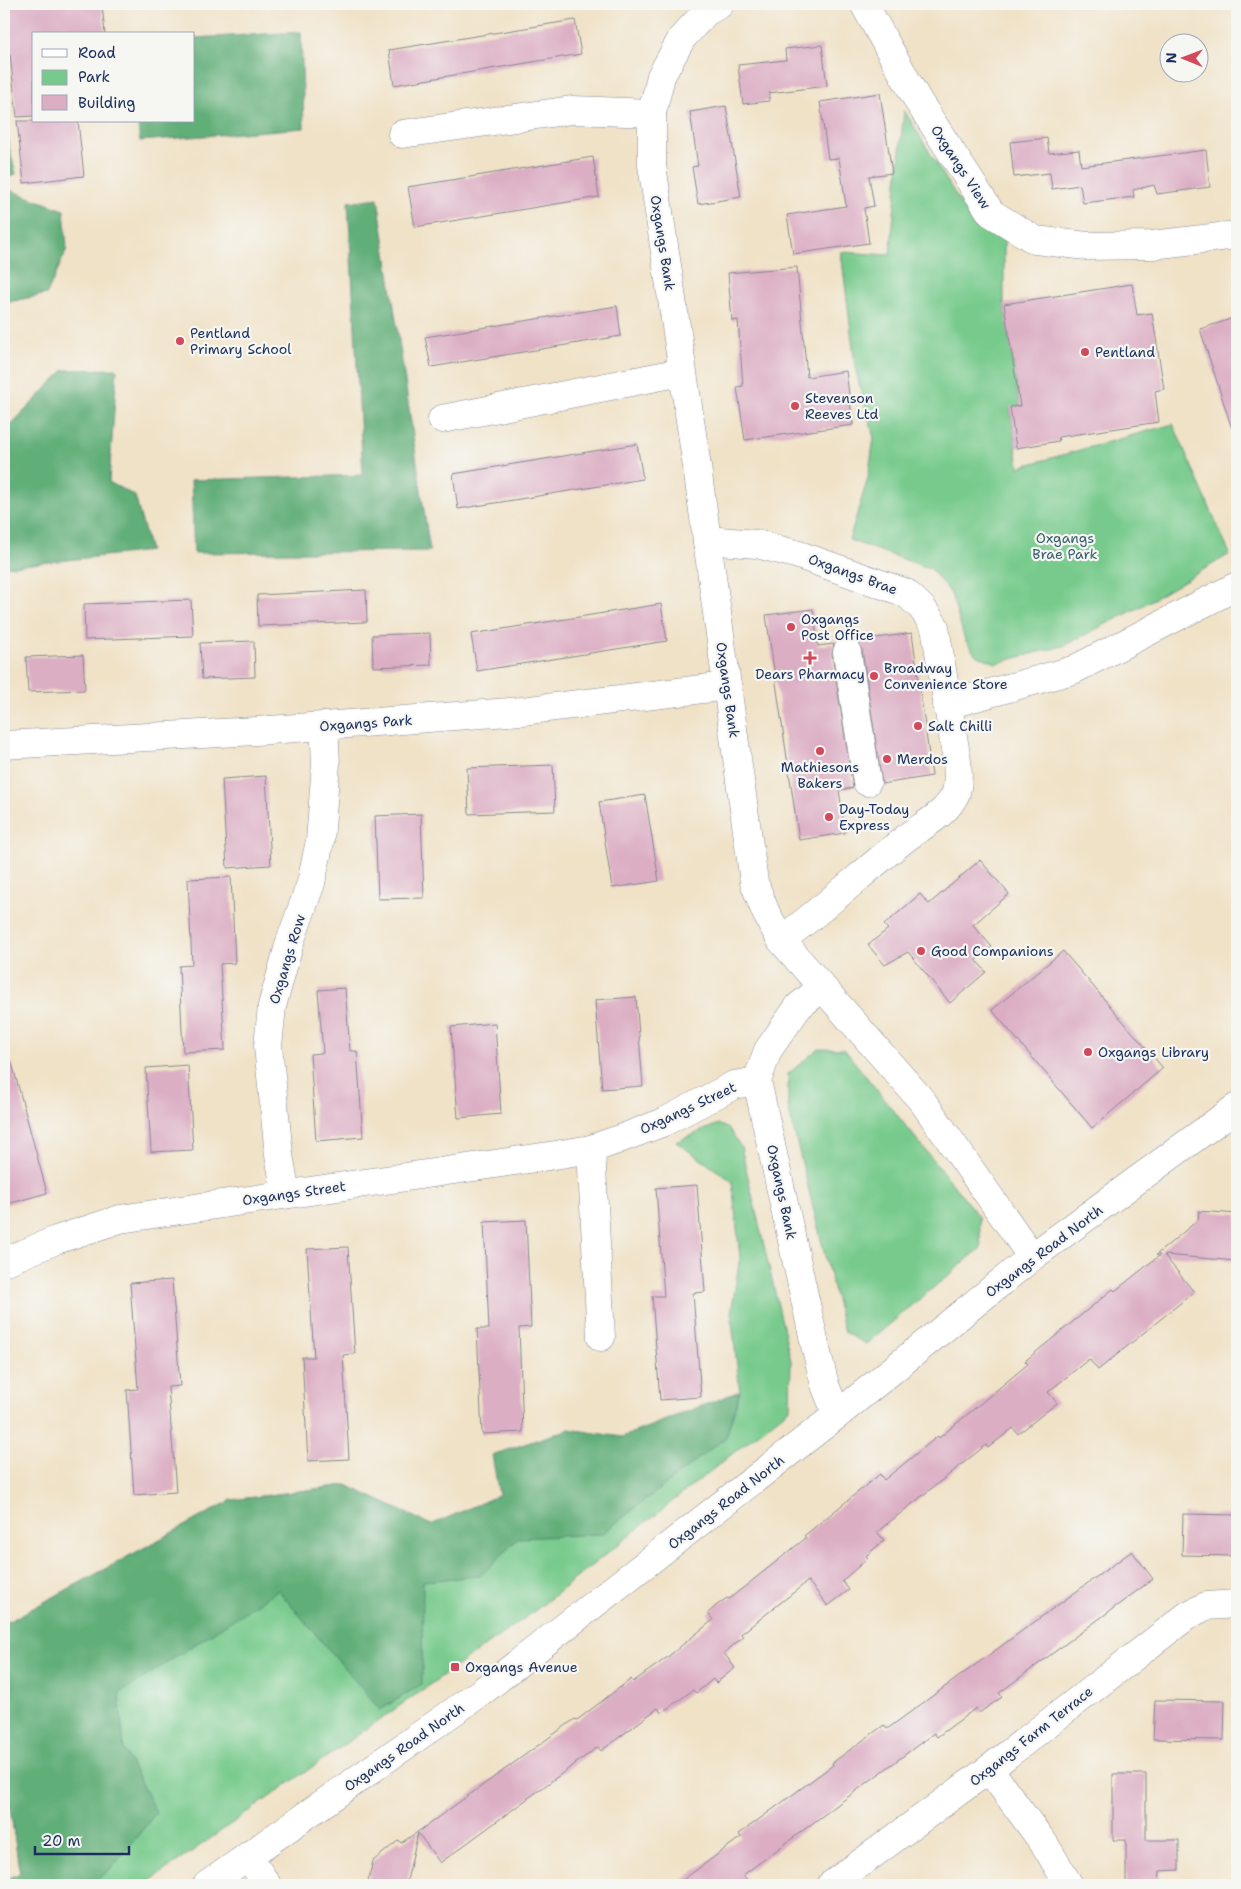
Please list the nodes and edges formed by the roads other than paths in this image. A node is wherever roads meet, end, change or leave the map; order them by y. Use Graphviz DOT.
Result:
graph roads {
  1 [pos="720,4"];
  2 [pos="864,4"];
  3 [pos="652,113"];
  4 [pos="402,134"];
  5 [pos="1237,235"];
  6 [pos="682,372"];
  7 [pos="442,419"];
  8 [pos="707,543"];
  9 [pos="1237,586"];
  10 [pos="847,652"];
  11 [pos="728,686"];
  12 [pos="947,705"];
  13 [pos="324,726"];
  14 [pos="4,745"];
  15 [pos="867,782"];
  16 [pos="781,940"];
  17 [pos="822,988"];
  18 [pos="757,1081"];
  19 [pos="1237,1107"];
  20 [pos="591,1149"];
  21 [pos="286,1194"];
  22 [pos="1032,1257"];
  23 [pos="4,1262"];
  24 [pos="601,1337"];
  25 [pos="837,1416"];
  26 [pos="1237,1604"];
  27 [pos="989,1769"];
  28 [pos="248,1856"];
  29 [pos="207,1885"];
  30 [pos="267,1885"];
  31 [pos="831,1885"];
  32 [pos="1069,1885"];
  1 -- 3 [label="street, Oxgangs Bank"];
  2 -- 5 [label="street, Oxgangs View"];
  3 -- 4 [label="street"];
  3 -- 6 [label="street, Oxgangs Bank"];
  6 -- 7 [label="street"];
  6 -- 8 [label="street, Oxgangs Bank"];
  8 -- 11 [label="street, Oxgangs Bank"];
  8 -- 12 [label="street, Oxgangs Brae"];
  9 -- 12 [label="street"];
  10 -- 15 [label="street"];
  11 -- 13 [label="street, Oxgangs Park"];
  11 -- 16 [label="street, Oxgangs Bank"];
  12 -- 16 [label="street, Oxgangs Brae"];
  13 -- 14 [label="street, Oxgangs Park"];
  13 -- 21 [label="street, Oxgangs Row"];
  16 -- 17 [label="street, Oxgangs Bank"];
  17 -- 18 [label="street"];
  17 -- 22 [label="street, Oxgangs Bank"];
  18 -- 20 [label="street, Oxgangs Street"];
  18 -- 25 [label="street, Oxgangs Bank"];
  19 -- 22 [label="street, Oxgangs Road North"];
  20 -- 21 [label="street, Oxgangs Street"];
  20 -- 24 [label="street"];
  21 -- 23 [label="street, Oxgangs Street"];
  22 -- 25 [label="street, Oxgangs Road North"];
  25 -- 28 [label="street, Oxgangs Road North"];
  26 -- 27 [label="street, Oxgangs Farm Terrace"];
  27 -- 31 [label="street, Oxgangs Farm Terrace"];
  27 -- 32 [label="street"];
  28 -- 29 [label="street, Oxgangs Road North"];
  28 -- 30 [label="street"];
}
